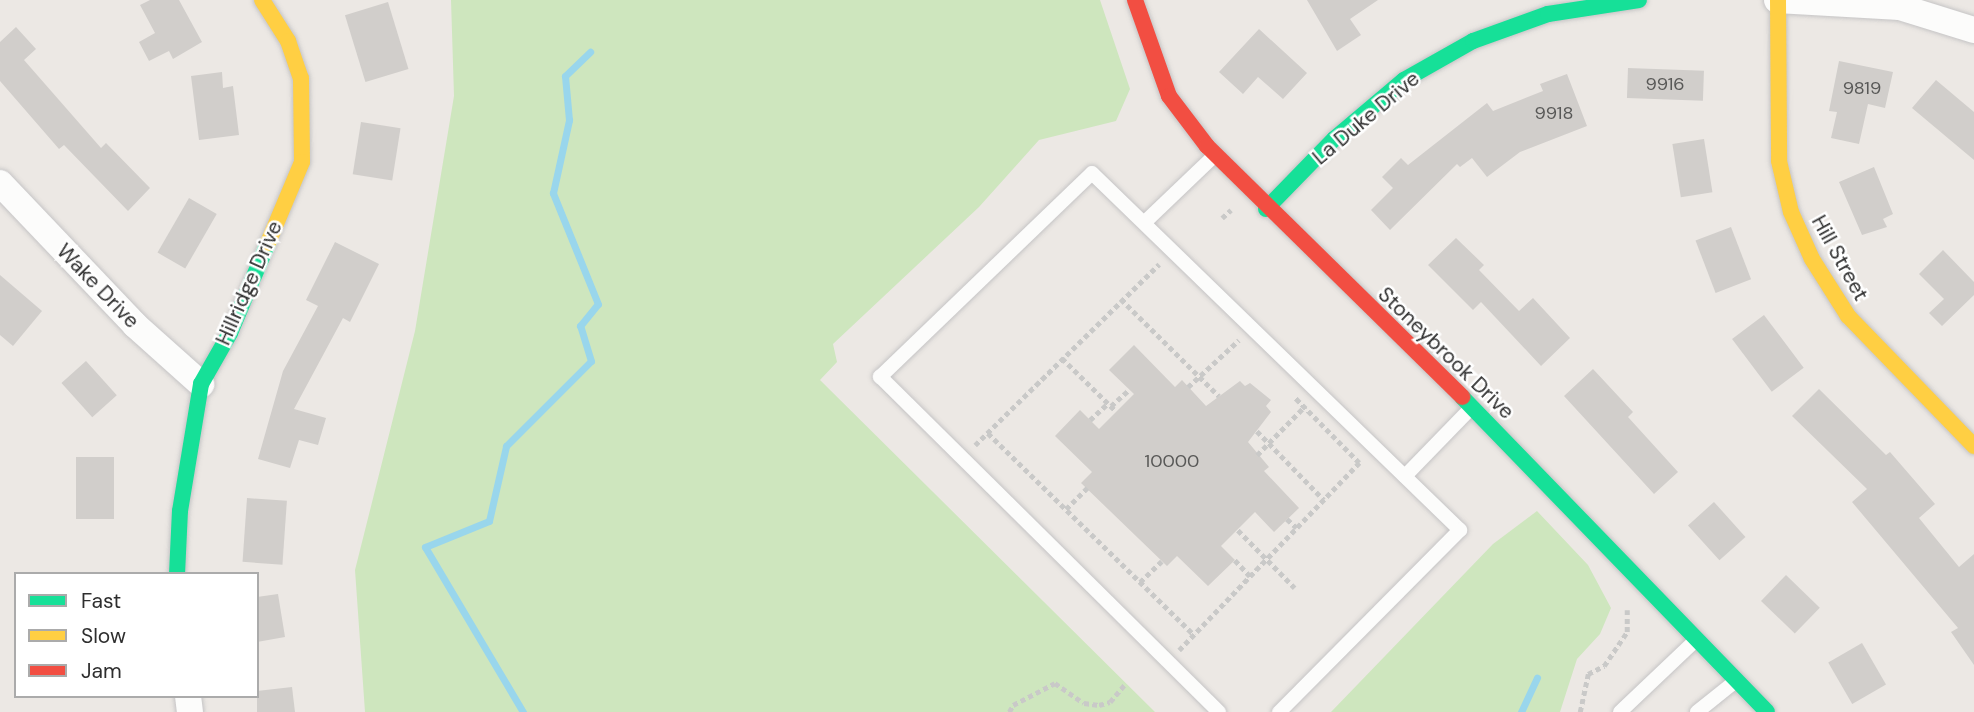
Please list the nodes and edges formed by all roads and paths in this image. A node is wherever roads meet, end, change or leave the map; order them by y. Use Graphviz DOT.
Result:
graph roads {
  1 [pos="262,0"];
  2 [pos="1135,0"];
  3 [pos="1639,0"];
  4 [pos="1777,0"];
  5 [pos="1974,30"];
  6 [pos="1215,155"];
  7 [pos="0,183"];
  8 [pos="1266,209"];
  9 [pos="1146,221"];
  10 [pos="1168,272"];
  11 [pos="1121,299"];
  12 [pos="1253,327"];
  13 [pos="1227,331"];
  14 [pos="1237,341"];
  15 [pos="1247,351"];
  16 [pos="1062,358"];
  17 [pos="1198,377"];
  18 [pos="201,384"];
  19 [pos="1188,387"];
  20 [pos="1284,388"];
  21 [pos="1129,390"];
  22 [pos="1219,396"];
  23 [pos="1110,404"];
  24 [pos="1472,407"];
  25 [pos="1116,411"];
  26 [pos="1292,419"];
  27 [pos="1090,420"];
  28 [pos="1257,431"];
  29 [pos="988,433"];
  30 [pos="1268,443"];
  31 [pos="1974,446"];
  32 [pos="1257,455"];
  33 [pos="962,458"];
  34 [pos="1405,476"];
  35 [pos="1087,488"];
  36 [pos="1324,500"];
  37 [pos="1066,509"];
  38 [pos="1287,519"];
  39 [pos="1297,528"];
  40 [pos="1238,530"];
  41 [pos="1266,559"];
  42 [pos="1235,560"];
  43 [pos="1162,561"];
  44 [pos="177,572"];
  45 [pos="1251,576"];
  46 [pos="1140,582"];
  47 [pos="1295,588"];
  48 [pos="1627,610"];
  49 [pos="1194,635"];
  50 [pos="1698,638"];
  51 [pos="1168,661"];
  52 [pos="1738,679"];
  53 [pos="1126,683"];
  54 [pos="1009,712"];
  55 [pos="1219,712"];
  56 [pos="1279,712"];
  57 [pos="1580,712"];
  58 [pos="1620,712"];
  59 [pos="1697,712"];
  60 [pos="1767,712"];
  1 -- 18 [label="street, Hillridge Drive"];
  2 -- 6 [label="street, Stoneybrook Drive"];
  3 -- 8 [label="street, La Duke Drive"];
  4 -- 5 [label="street"];
  4 -- 31 [label="street, Hill Street"];
  6 -- 8 [label="street, Stoneybrook Drive"];
  6 -- 9 [label="lane"];
  7 -- 18 [label="street, Wake Drive"];
  8 -- 24 [label="street, Stoneybrook Drive"];
  9 -- 12 [label="lane"];
  9 -- 33 [label="lane"];
  10 -- 11 [label="path"];
  11 -- 16 [label="path"];
  11 -- 17 [label="path"];
  12 -- 14 [label="path"];
  12 -- 34 [label="lane"];
  13 -- 14 [label="path"];
  14 -- 15 [label="path"];
  14 -- 17 [label="path"];
  16 -- 23 [label="path"];
  16 -- 29 [label="path"];
  17 -- 19 [label="path"];
  17 -- 22 [label="path"];
  18 -- 44 [label="street, Hillridge Drive"];
  20 -- 36 [label="path"];
  21 -- 23 [label="path"];
  23 -- 25 [label="path"];
  23 -- 27 [label="path"];
  24 -- 34 [label="lane"];
  24 -- 50 [label="street, Stoneybrook Drive"];
  26 -- 30 [label="path"];
  28 -- 30 [label="path"];
  29 -- 33 [label="path"];
  29 -- 37 [label="path"];
  30 -- 32 [label="path"];
  30 -- 36 [label="path"];
  33 -- 51 [label="lane"];
  34 -- 56 [label="lane"];
  35 -- 37 [label="path"];
  36 -- 39 [label="path"];
  37 -- 46 [label="path"];
  38 -- 39 [label="path"];
  39 -- 41 [label="path"];
  40 -- 41 [label="path"];
  41 -- 45 [label="path"];
  41 -- 47 [label="path"];
  42 -- 45 [label="path"];
  43 -- 46 [label="path"];
  45 -- 49 [label="path"];
  46 -- 49 [label="path"];
  48 -- 57 [label="path"];
  49 -- 51 [label="path"];
  50 -- 52 [label="street, Stoneybrook Drive"];
  50 -- 58 [label="lane"];
  51 -- 55 [label="lane"];
  52 -- 59 [label="lane"];
  52 -- 60 [label="street, Stoneybrook Drive"];
  53 -- 54 [label="path"];
}
